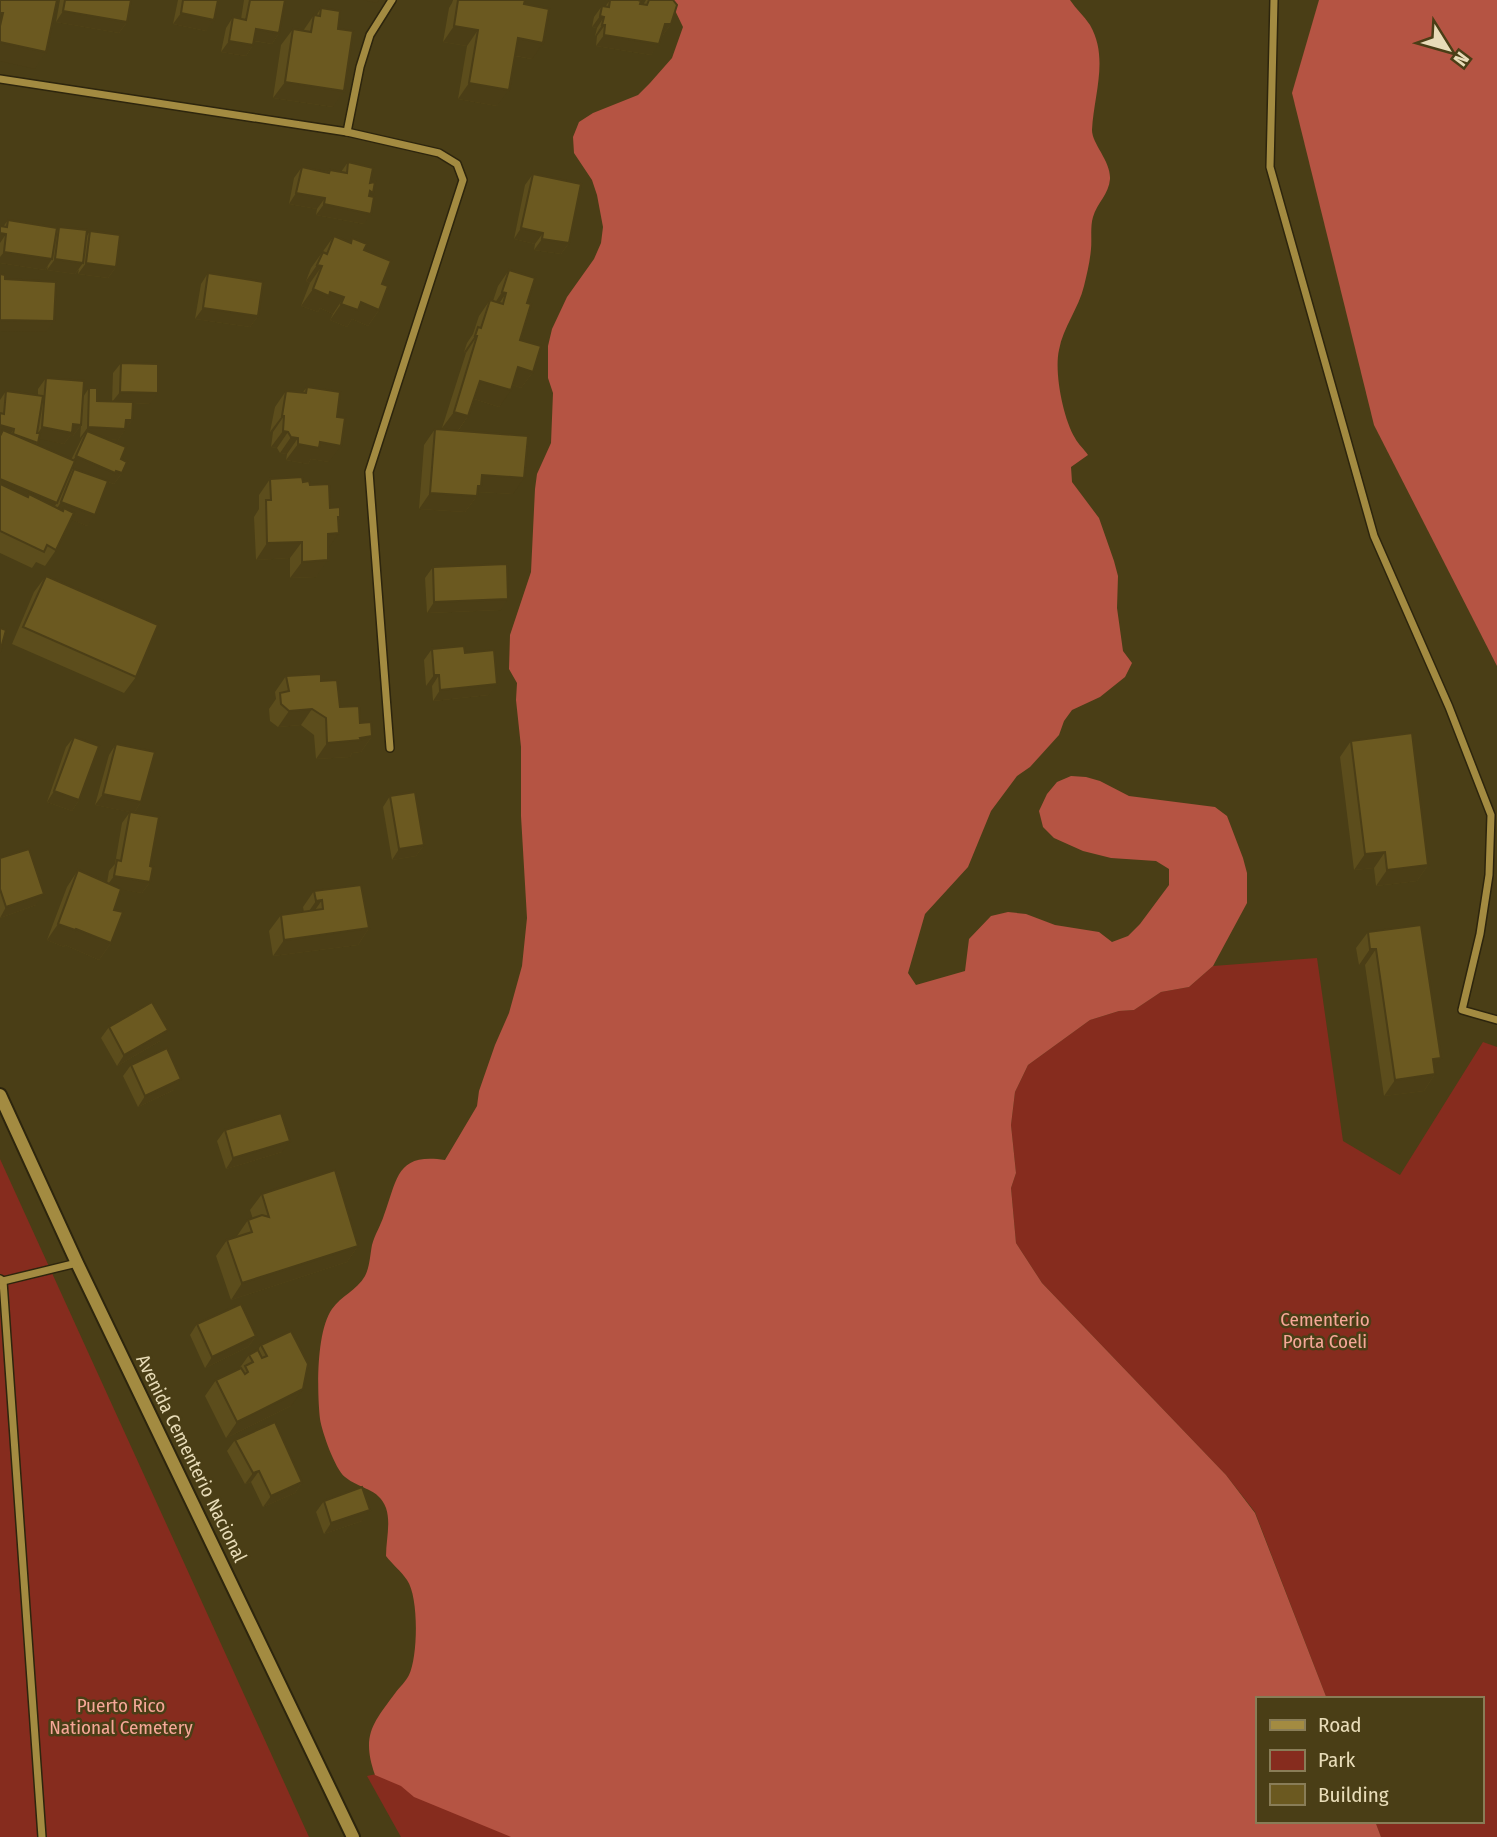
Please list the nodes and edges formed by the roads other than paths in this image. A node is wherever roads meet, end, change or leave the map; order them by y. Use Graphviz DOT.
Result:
graph roads {
  1 [pos="392,0"];
  2 [pos="1274,0"];
  3 [pos="0,79"];
  4 [pos="346,132"];
  5 [pos="390,748"];
  6 [pos="1497,1020"];
  7 [pos="0,1095"];
  8 [pos="6,1108"];
  9 [pos="0,1122"];
  10 [pos="77,1263"];
  11 [pos="2,1280"];
  12 [pos="42,1837"];
  13 [pos="353,1837"];
  1 -- 4 [label="street"];
  2 -- 6 [label="street"];
  3 -- 4 [label="street"];
  4 -- 5 [label="street"];
  7 -- 8 [label="street, Avenida Cementerio Nacional"];
  8 -- 9 [label="street"];
  8 -- 10 [label="street, Avenida Cementerio Nacional"];
  10 -- 11 [label="street"];
  10 -- 13 [label="street, Avenida Cementerio Nacional"];
  11 -- 12 [label="street"];
}
